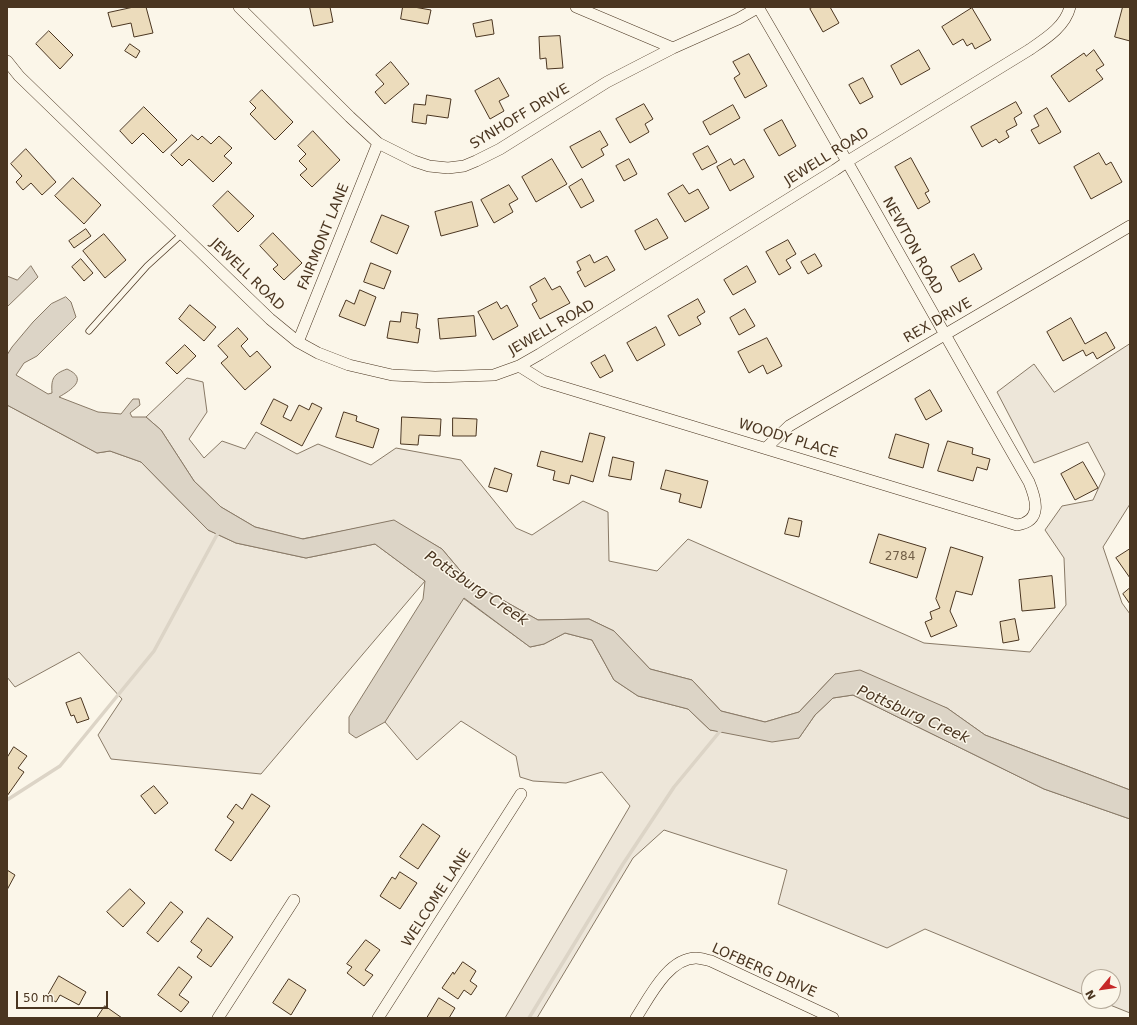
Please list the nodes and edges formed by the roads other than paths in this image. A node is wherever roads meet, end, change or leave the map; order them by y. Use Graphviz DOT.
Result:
graph roads {
  1 [pos="239,7"];
  2 [pos="576,7"];
  3 [pos="758,7"];
  4 [pos="1069,9"];
  5 [pos="673,48"];
  6 [pos="7,61"];
  7 [pos="378,143"];
  8 [pos="848,161"];
  9 [pos="1130,226"];
  10 [pos="182,234"];
  11 [pos="89,331"];
  12 [pos="944,335"];
  13 [pos="298,342"];
  14 [pos="519,366"];
  15 [pos="766,448"];
  16 [pos="1036,502"];
  17 [pos="521,794"];
  18 [pos="294,900"];
  19 [pos="218,1018"];
  20 [pos="378,1018"];
  21 [pos="636,1018"];
  22 [pos="833,1018"];
  1 -- 7 [label="street, SYNHOFF DRIVE"];
  2 -- 5 [label="street"];
  3 -- 5 [label="street, SYNHOFF DRIVE"];
  3 -- 8 [label="street, NEWTON ROAD"];
  4 -- 8 [label="street, JEWELL ROAD"];
  5 -- 7 [label="street, SYNHOFF DRIVE"];
  6 -- 10 [label="street, JEWELL ROAD"];
  7 -- 13 [label="street, FAIRMONT LANE"];
  8 -- 12 [label="street, NEWTON ROAD"];
  8 -- 14 [label="street, JEWELL ROAD"];
  9 -- 12 [label="street, REX DRIVE"];
  10 -- 11 [label="lane"];
  10 -- 13 [label="street, JEWELL ROAD"];
  12 -- 15 [label="street, REX DRIVE"];
  12 -- 16 [label="street, NEWTON ROAD"];
  13 -- 14 [label="street, JEWELL ROAD"];
  14 -- 15 [label="street, WOODY PLACE"];
  15 -- 16 [label="street, WOODY PLACE"];
  17 -- 20 [label="street, WELCOME LANE"];
  18 -- 19 [label="street"];
  21 -- 22 [label="street, LOFBERG DRIVE"];
}
